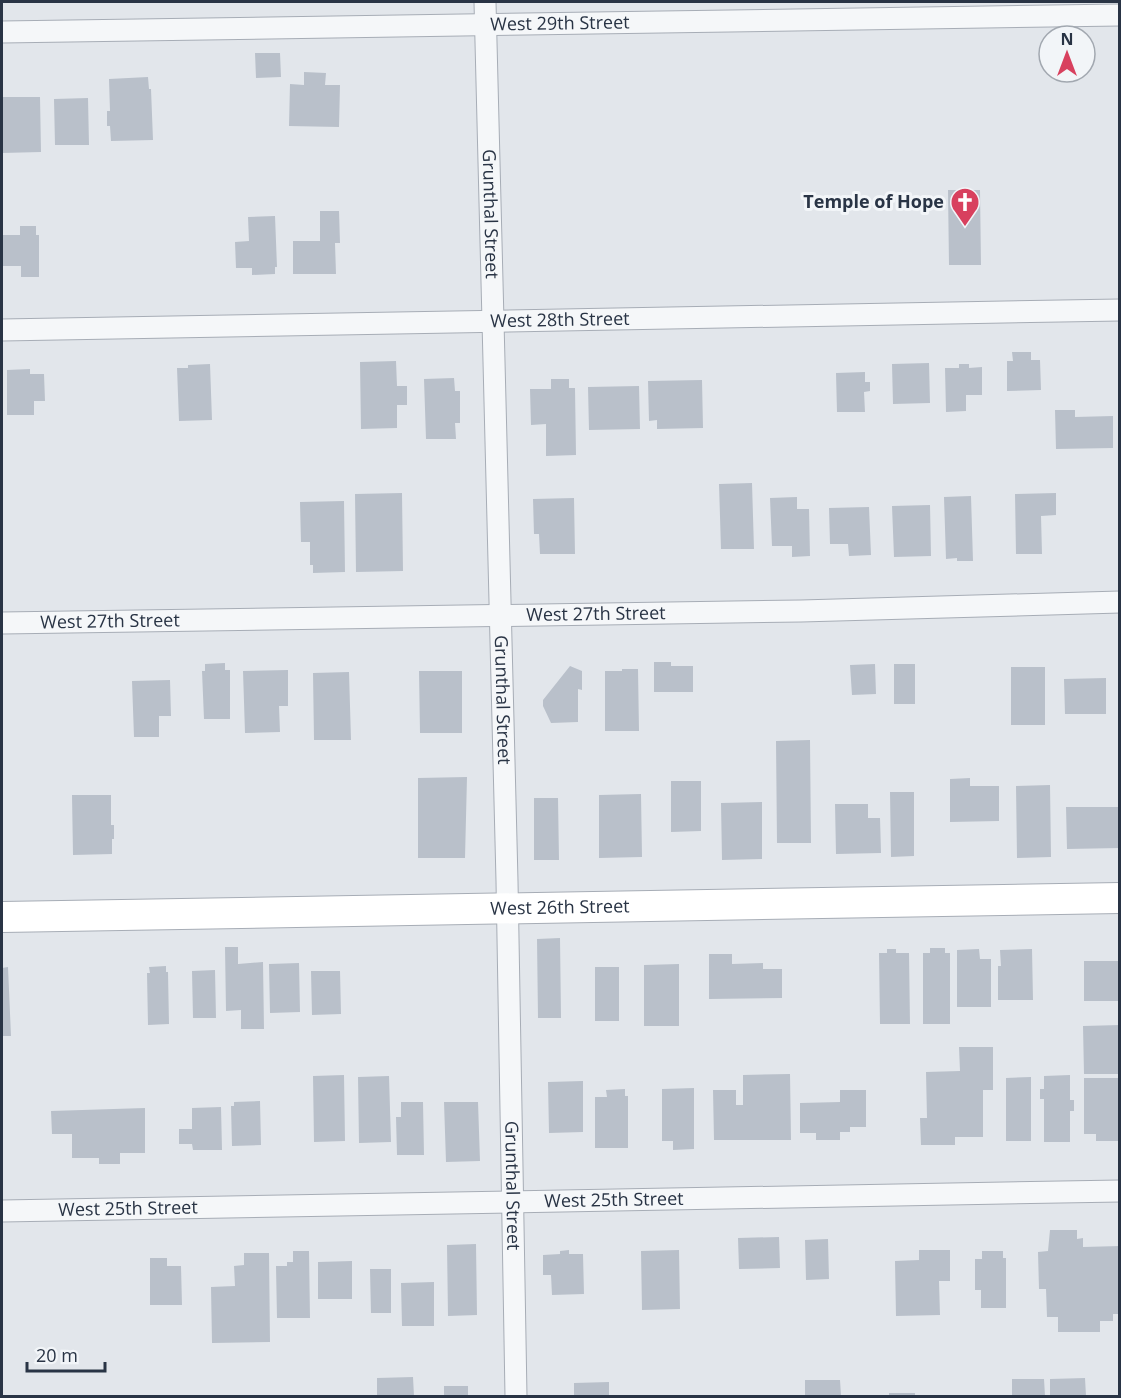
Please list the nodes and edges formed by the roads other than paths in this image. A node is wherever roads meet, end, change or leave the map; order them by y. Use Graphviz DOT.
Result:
graph roads {
  1 [pos="485,2"];
  2 [pos="1119,15"];
  3 [pos="486,24"];
  4 [pos="2,32"];
  5 [pos="1119,310"];
  6 [pos="492,322"];
  7 [pos="2,330"];
  8 [pos="1119,602"];
  9 [pos="501,617"];
  10 [pos="2,623"];
  11 [pos="1119,898"];
  12 [pos="507,908"];
  13 [pos="2,917"];
  14 [pos="1119,1191"];
  15 [pos="513,1202"];
  16 [pos="2,1211"];
  17 [pos="516,1396"];
  1 -- 3 [label="street, Grunthal Street"];
  2 -- 3 [label="street, West 29th Street"];
  3 -- 4 [label="street, West 29th Street"];
  3 -- 6 [label="street, Grunthal Street"];
  5 -- 6 [label="street, West 28th Street"];
  6 -- 7 [label="street, West 28th Street"];
  6 -- 9 [label="street, Grunthal Street"];
  8 -- 9 [label="street, West 27th Street"];
  9 -- 10 [label="street, West 27th Street"];
  9 -- 12 [label="street, Grunthal Street"];
  11 -- 12 [label="main road, West 26th Street"];
  12 -- 13 [label="main road, West 26th Street"];
  12 -- 15 [label="street, Grunthal Street"];
  14 -- 15 [label="street, West 25th Street"];
  15 -- 16 [label="street, West 25th Street"];
  15 -- 17 [label="street, Grunthal Street"];
}
